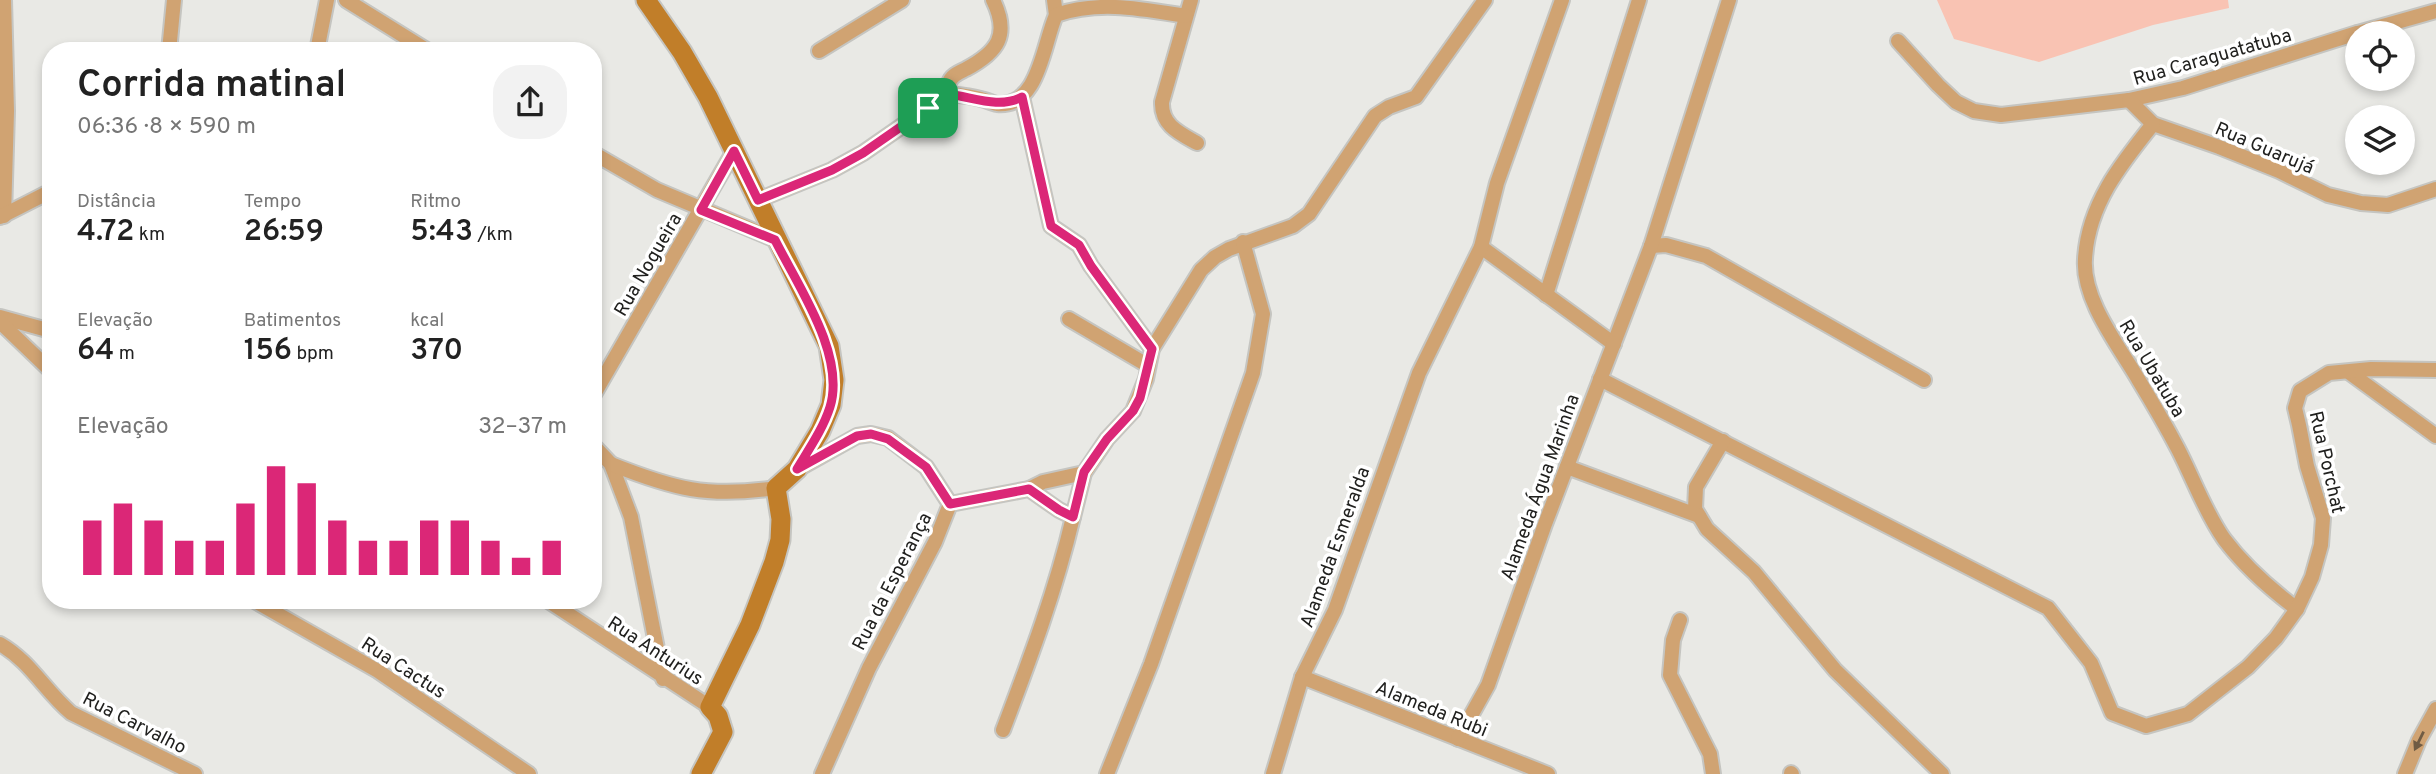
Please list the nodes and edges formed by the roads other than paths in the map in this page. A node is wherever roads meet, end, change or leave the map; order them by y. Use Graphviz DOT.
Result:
graph roads {
  1 [pos="4,0"];
  2 [pos="174,0"];
  3 [pos="327,0"];
  4 [pos="346,0"];
  5 [pos="646,0"];
  6 [pos="902,0"];
  7 [pos="993,0"];
  8 [pos="1054,0"];
  9 [pos="1191,0"];
  10 [pos="1485,0"];
  11 [pos="1562,0"];
  12 [pos="1639,0"];
  13 [pos="1729,0"];
  14 [pos="2436,11"];
  15 [pos="1056,15"];
  16 [pos="1186,16"];
  17 [pos="2400,21"];
  18 [pos="2345,37"];
  19 [pos="1898,41"];
  20 [pos="170,42"];
  21 [pos="316,42"];
  22 [pos="414,42"];
  23 [pos="820,51"];
  24 [pos="948,94"];
  25 [pos="1022,97"];
  26 [pos="2129,100"];
  27 [pos="2153,124"];
  28 [pos="1197,143"];
  29 [pos="734,151"];
  30 [pos="602,158"];
  31 [pos="2436,189"];
  32 [pos="42,196"];
  33 [pos="758,200"];
  34 [pos="701,210"];
  35 [pos="2,216"];
  36 [pos="775,240"];
  37 [pos="1243,242"];
  38 [pos="1651,246"];
  39 [pos="1481,247"];
  40 [pos="1546,295"];
  41 [pos="1069,319"];
  42 [pos="0,320"];
  43 [pos="42,329"];
  44 [pos="1614,344"];
  45 [pos="1152,349"];
  46 [pos="42,362"];
  47 [pos="1147,365"];
  48 [pos="2436,370"];
  49 [pos="2350,373"];
  50 [pos="1600,379"];
  51 [pos="602,380"];
  52 [pos="1924,380"];
  53 [pos="2436,436"];
  54 [pos="1723,441"];
  55 [pos="602,454"];
  56 [pos="611,464"];
  57 [pos="1567,467"];
  58 [pos="797,469"];
  59 [pos="1084,472"];
  60 [pos="776,488"];
  61 [pos="1029,489"];
  62 [pos="950,504"];
  63 [pos="1699,516"];
  64 [pos="1073,517"];
  65 [pos="269,609"];
  66 [pos="560,609"];
  67 [pos="2297,609"];
  68 [pos="1680,620"];
  69 [pos="0,644"];
  70 [pos="1302,677"];
  71 [pos="663,679"];
  72 [pos="710,707"];
  73 [pos="2436,709"];
  74 [pos="1003,730"];
  75 [pos="1458,739"];
  76 [pos="195,774"];
  77 [pos="529,774"];
  78 [pos="701,774"];
  79 [pos="822,774"];
  80 [pos="1107,774"];
  81 [pos="1273,774"];
  82 [pos="1548,774"];
  83 [pos="1713,774"];
  84 [pos="1942,774"];
  85 [pos="2405,774"];
  1 -- 35 [label="street"];
  2 -- 20 [label="street"];
  3 -- 21 [label="street"];
  4 -- 22 [label="street"];
  5 -- 29 [label="street"];
  6 -- 23 [label="street"];
  7 -- 24 [label="street"];
  8 -- 15 [label="street"];
  9 -- 16 [label="street"];
  10 -- 37 [label="street"];
  11 -- 39 [label="street, Alameda Esmeralda"];
  12 -- 40 [label="street"];
  13 -- 38 [label="street, Alameda Água Marinha"];
  14 -- 17 [label="street, Rua Caraguatatuba"];
  15 -- 16 [label="street"];
  15 -- 25 [label="street"];
  16 -- 28 [label="street"];
  18 -- 26 [label="street, Rua Caraguatatuba"];
  19 -- 26 [label="street, Rua Caraguatatuba"];
  24 -- 25 [label="street"];
  24 -- 33 [label="street"];
  25 -- 45 [label="street"];
  26 -- 27 [label="street, Rua Guarujá"];
  27 -- 31 [label="street, Rua Guarujá"];
  27 -- 67 [label="street, Rua Ubatuba"];
  29 -- 33 [label="street"];
  29 -- 34 [label="street, Rua Nogueira"];
  30 -- 34 [label="street"];
  32 -- 35 [label="street"];
  33 -- 36 [label="street"];
  34 -- 36 [label="street"];
  34 -- 51 [label="street, Rua Nogueira"];
  36 -- 58 [label="street"];
  37 -- 45 [label="street"];
  37 -- 80 [label="street"];
  38 -- 44 [label="street, Alameda Água Marinha"];
  38 -- 52 [label="street"];
  39 -- 40 [label="street"];
  39 -- 70 [label="street, Alameda Esmeralda"];
  40 -- 44 [label="street"];
  41 -- 47 [label="street"];
  42 -- 43 [label="street"];
  42 -- 46 [label="street"];
  44 -- 50 [label="street, Alameda Água Marinha"];
  45 -- 47 [label="street"];
  47 -- 59 [label="street"];
  48 -- 49 [label="street"];
  49 -- 53 [label="street"];
  49 -- 67 [label="street, Rua Porchat"];
  50 -- 54 [label="street"];
  50 -- 57 [label="street, Alameda Água Marinha"];
  54 -- 63 [label="street"];
  54 -- 67 [label="street, Rua Porchat"];
  55 -- 56 [label="street"];
  56 -- 60 [label="street"];
  56 -- 71 [label="street"];
  57 -- 63 [label="street"];
  57 -- 75 [label="street, Alameda Água Marinha"];
  58 -- 60 [label="street"];
  58 -- 62 [label="street, Rua da Esperança"];
  59 -- 61 [label="street"];
  59 -- 64 [label="street"];
  60 -- 72 [label="street"];
  61 -- 62 [label="street"];
  61 -- 64 [label="street"];
  62 -- 79 [label="street, Rua da Esperança"];
  63 -- 84 [label="street"];
  64 -- 74 [label="street"];
  65 -- 77 [label="street, Rua Cactus"];
  66 -- 71 [label="street, Rua Anturius"];
  68 -- 83 [label="street"];
  69 -- 76 [label="street, Rua Carvalho"];
  70 -- 75 [label="street, Alameda Rubi"];
  70 -- 81 [label="street, Alameda Esmeralda"];
  71 -- 72 [label="street, Rua Anturius"];
  72 -- 78 [label="street"];
  73 -- 85 [label="street, one-way"];
  75 -- 82 [label="street, Alameda Rubi"];
}
